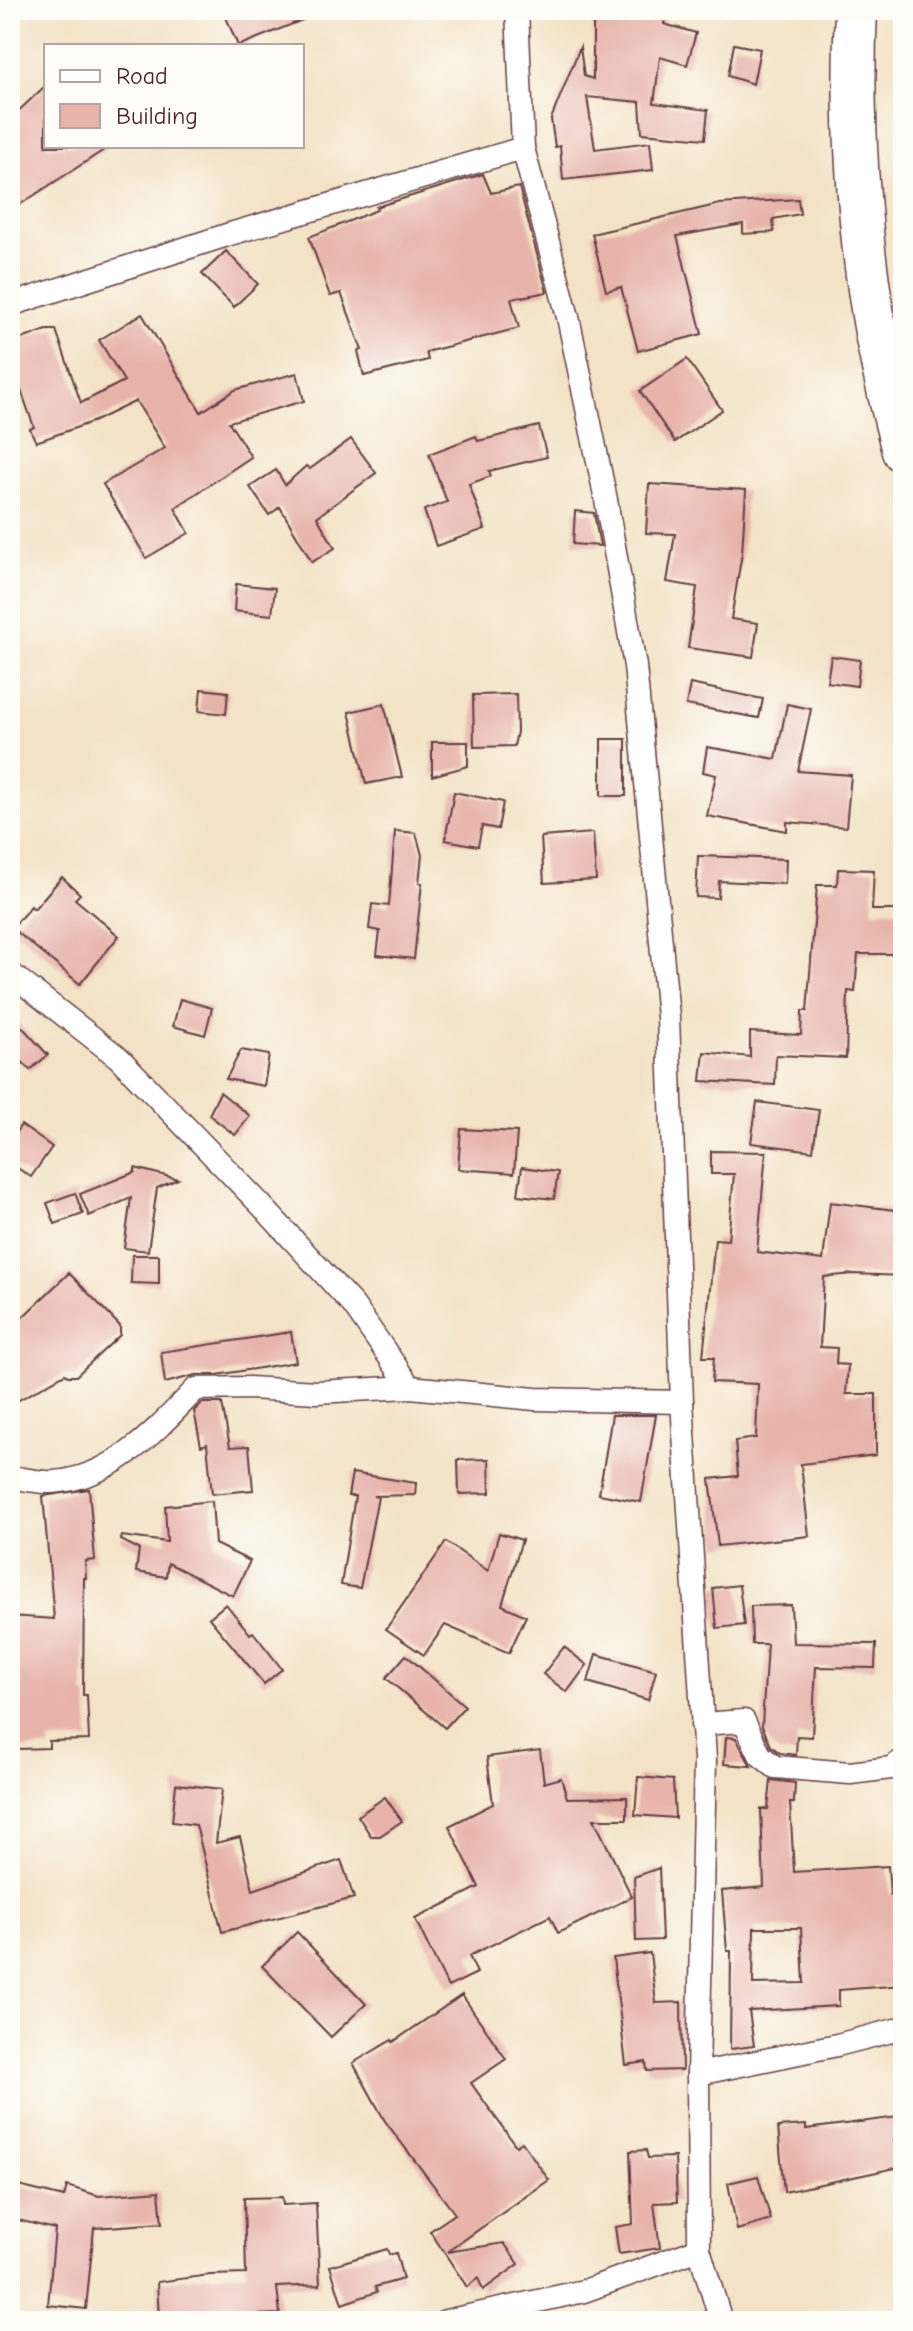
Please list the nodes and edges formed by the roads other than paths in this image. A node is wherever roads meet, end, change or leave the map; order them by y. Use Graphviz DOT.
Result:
graph roads {
  1 [pos="517,10"];
  2 [pos="856,10"];
  3 [pos="523,148"];
  4 [pos="10,305"];
  5 [pos="903,451"];
  6 [pos="10,973"];
  7 [pos="410,1387"];
  8 [pos="682,1402"];
  9 [pos="10,1477"];
  10 [pos="702,1724"];
  11 [pos="903,1760"];
  12 [pos="903,2028"];
  13 [pos="698,2074"];
  14 [pos="699,2249"];
  15 [pos="446,2321"];
  16 [pos="721,2321"];
  1 -- 3 [label="street"];
  2 -- 5 [label="highway"];
  3 -- 4 [label="street"];
  3 -- 8 [label="street"];
  6 -- 7 [label="street"];
  7 -- 8 [label="street"];
  7 -- 9 [label="street"];
  8 -- 10 [label="street"];
  10 -- 11 [label="street"];
  10 -- 13 [label="street"];
  12 -- 13 [label="street"];
  13 -- 14 [label="street"];
  14 -- 15 [label="street"];
  14 -- 16 [label="street"];
}
